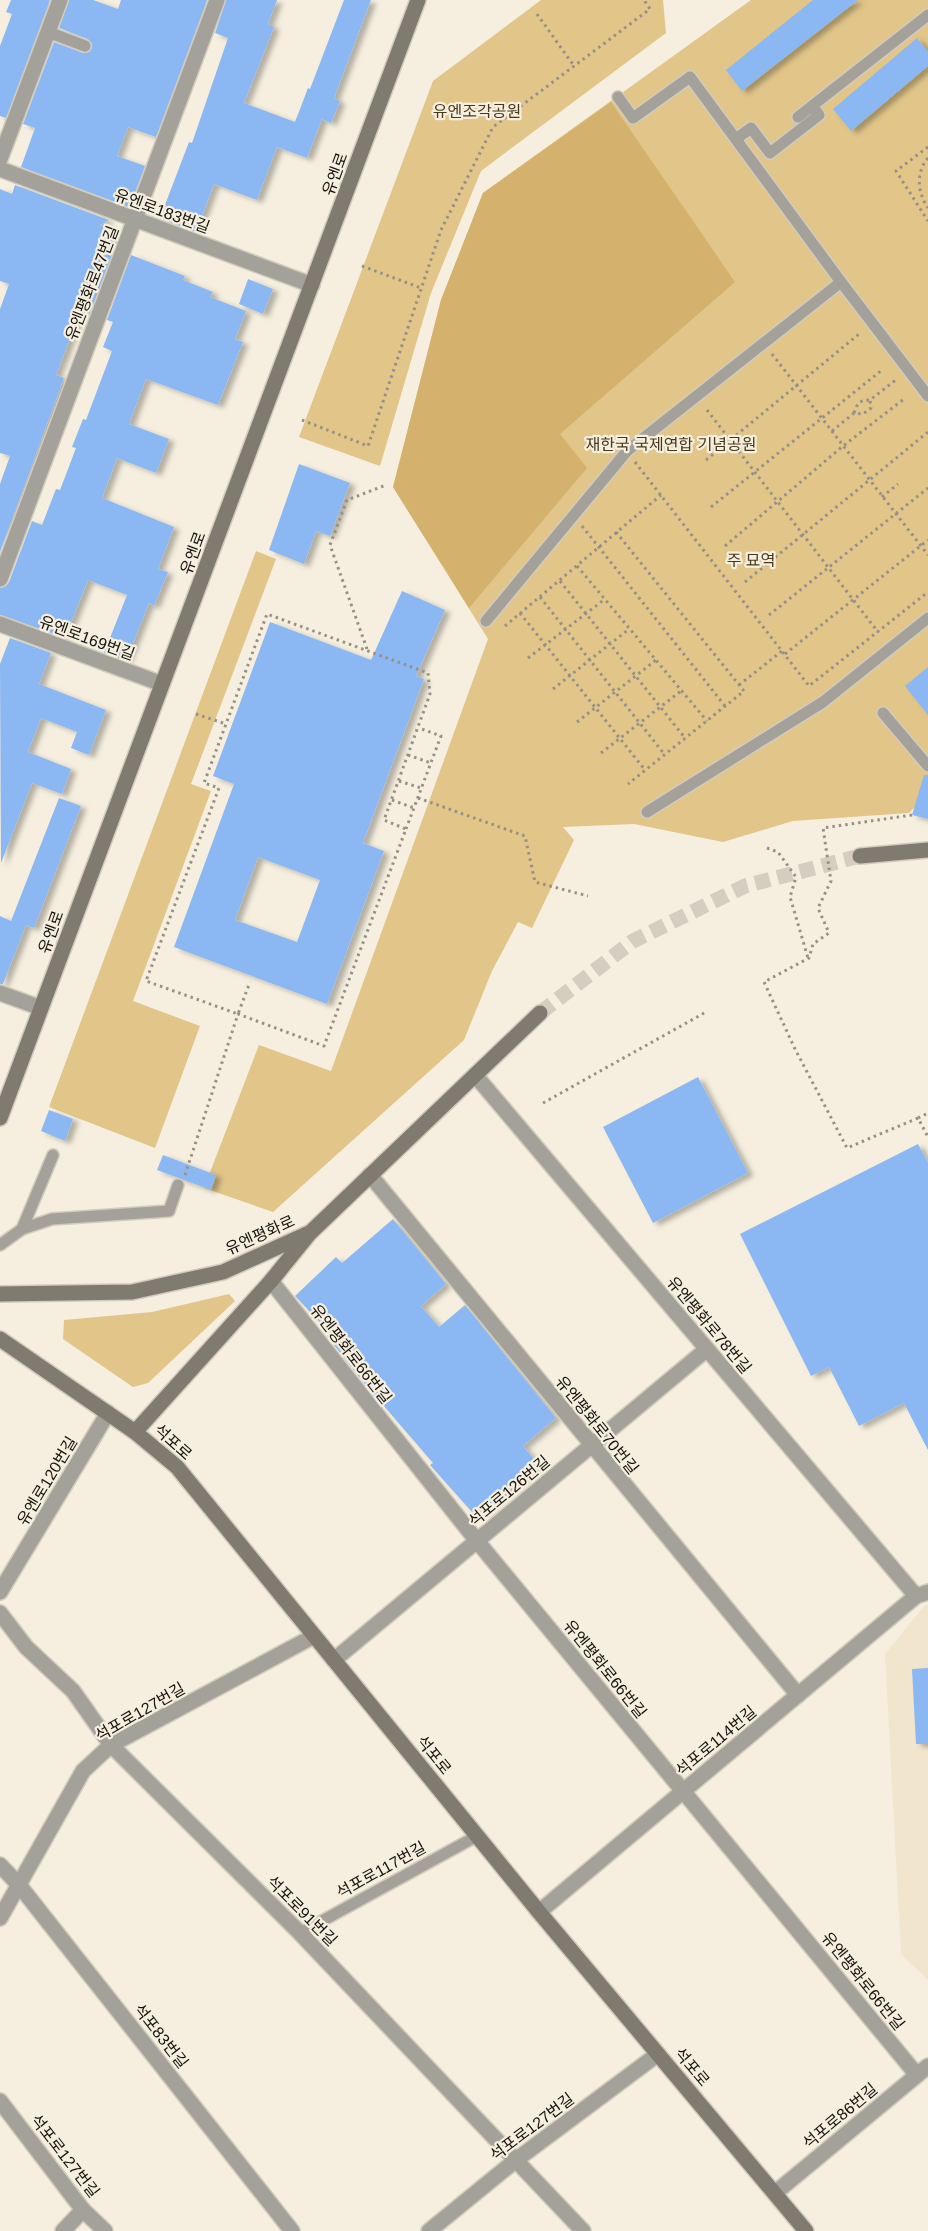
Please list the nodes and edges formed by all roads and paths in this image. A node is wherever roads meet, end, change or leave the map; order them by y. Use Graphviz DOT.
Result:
graph roads {
  1 [pos="60,0"];
  2 [pos="217,0"];
  3 [pos="418,0"];
  4 [pos="644,0"];
  5 [pos="537,14"];
  6 [pos="928,15"];
  7 [pos="48,32"];
  8 [pos="86,46"];
  9 [pos="574,66"];
  10 [pos="618,97"];
  11 [pos="812,106"];
  12 [pos="798,117"];
  13 [pos="736,139"];
  14 [pos="928,147"];
  15 [pos="928,158"];
  16 [pos="0,159"];
  17 [pos="0,170"];
  18 [pos="928,208"];
  19 [pos="135,219"];
  20 [pos="928,221"];
  21 [pos="362,266"];
  22 [pos="841,282"];
  23 [pos="312,285"];
  24 [pos="421,288"];
  25 [pos="859,334"];
  26 [pos="764,344"];
  27 [pos="882,370"];
  28 [pos="908,370"];
  29 [pos="796,385"];
  30 [pos="928,396"];
  31 [pos="904,399"];
  32 [pos="870,400"];
  33 [pos="707,410"];
  34 [pos="854,413"];
  35 [pos="823,419"];
  36 [pos="302,420"];
  37 [pos="832,431"];
  38 [pos="928,432"];
  39 [pos="730,440"];
  40 [pos="843,446"];
  41 [pos="627,451"];
  42 [pos="706,460"];
  43 [pos="755,472"];
  44 [pos="870,480"];
  45 [pos="386,484"];
  46 [pos="898,484"];
  47 [pos="928,488"];
  48 [pos="661,495"];
  49 [pos="882,497"];
  50 [pos="777,501"];
  51 [pos="711,507"];
  52 [pos="895,514"];
  53 [pos="574,516"];
  54 [pos="616,532"];
  55 [pos="803,535"];
  56 [pos="928,540"];
  57 [pos="599,546"];
  58 [pos="725,546"];
  59 [pos="921,546"];
  60 [pos="928,555"];
  61 [pos="577,566"];
  62 [pos="828,568"];
  63 [pos="0,579"];
  64 [pos="560,580"];
  65 [pos="745,582"];
  66 [pos="928,592"];
  67 [pos="540,597"];
  68 [pos="605,599"];
  69 [pos="853,600"];
  70 [pos="520,614"];
  71 [pos="586,614"];
  72 [pos="769,615"];
  73 [pos="928,618"];
  74 [pos="486,621"];
  75 [pos="0,624"];
  76 [pos="505,626"];
  77 [pos="566,629"];
  78 [pos="629,629"];
  79 [pos="878,632"];
  80 [pos="610,644"];
  81 [pos="545,645"];
  82 [pos="367,650"];
  83 [pos="784,653"];
  84 [pos="528,658"];
  85 [pos="590,660"];
  86 [pos="656,660"];
  87 [pos="570,676"];
  88 [pos="636,676"];
  89 [pos="162,684"];
  90 [pos="739,685"];
  91 [pos="553,689"];
  92 [pos="682,691"];
  93 [pos="615,692"];
  94 [pos="725,706"];
  95 [pos="595,707"];
  96 [pos="661,707"];
  97 [pos="883,713"];
  98 [pos="196,714"];
  99 [pos="707,721"];
  100 [pos="577,722"];
  101 [pos="640,723"];
  102 [pos="226,724"];
  103 [pos="419,728"];
  104 [pos="620,738"];
  105 [pos="686,738"];
  106 [pos="601,754"];
  107 [pos="408,755"];
  108 [pos="665,755"];
  109 [pos="431,763"];
  110 [pos="928,766"];
  111 [pos="646,770"];
  112 [pos="399,780"];
  113 [pos="628,784"];
  114 [pos="422,788"];
  115 [pos="418,798"];
  116 [pos="392,800"];
  117 [pos="414,808"];
  118 [pos="647,812"];
  119 [pos="912,815"];
  120 [pos="406,829"];
  121 [pos="767,848"];
  122 [pos="928,850"];
  123 [pos="860,856"];
  124 [pos="588,896"];
  125 [pos="809,958"];
  126 [pos="250,982"];
  127 [pos="0,992"];
  128 [pos="41,1008"];
  129 [pos="706,1012"];
  130 [pos="540,1013"];
  131 [pos="238,1014"];
  132 [pos="475,1075"];
  133 [pos="543,1102"];
  134 [pos="928,1113"];
  135 [pos="0,1118"];
  136 [pos="918,1118"];
  137 [pos="928,1137"];
  138 [pos="53,1155"];
  139 [pos="370,1176"];
  140 [pos="181,1182"];
  141 [pos="22,1229"];
  142 [pos="311,1232"];
  143 [pos="0,1246"];
  144 [pos="271,1281"];
  145 [pos="0,1294"];
  146 [pos="0,1339"];
  147 [pos="707,1349"];
  148 [pos="108,1413"];
  149 [pos="135,1432"];
  150 [pos="591,1446"];
  151 [pos="477,1541"];
  152 [pos="0,1592"];
  153 [pos="922,1594"];
  154 [pos="0,1613"];
  155 [pos="314,1636"];
  156 [pos="334,1660"];
  157 [pos="798,1695"];
  158 [pos="111,1746"];
  159 [pos="683,1791"];
  160 [pos="477,1836"];
  161 [pos="0,1865"];
  162 [pos="19,1885"];
  163 [pos="538,1912"];
  164 [pos="0,1918"];
  165 [pos="300,1933"];
  166 [pos="658,2054"];
  167 [pos="922,2070"];
  168 [pos="0,2101"];
  169 [pos="516,2160"];
  170 [pos="775,2194"];
  171 [pos="83,2210"];
  172 [pos="63,2231"];
  173 [pos="105,2231"];
  174 [pos="292,2231"];
  175 [pos="429,2231"];
  176 [pos="583,2231"];
  177 [pos="806,2231"];
  1 -- 7 [label="street"];
  2 -- 19 [label="street, 유엔평화로47번길"];
  3 -- 23 [label="main road, 유엔로"];
  4 -- 9 [label="path"];
  5 -- 9 [label="path"];
  6 -- 11 [label="lane"];
  7 -- 8 [label="lane"];
  7 -- 16 [label="street"];
  9 -- 24 [label="path"];
  10 -- 13 [label="lane"];
  11 -- 12 [label="lane"];
  11 -- 13 [label="lane"];
  13 -- 22 [label="lane"];
  14 -- 20 [label="path"];
  15 -- 18 [label="path"];
  17 -- 19 [label="street, 유엔로183번길"];
  19 -- 23 [label="street, 유엔로183번길"];
  19 -- 63 [label="street, 유엔평화로47번길"];
  21 -- 24 [label="path"];
  22 -- 26 [label="lane"];
  22 -- 28 [label="lane"];
  23 -- 89 [label="main road, 유엔로"];
  24 -- 36 [label="path"];
  25 -- 29 [label="path"];
  26 -- 29 [label="path"];
  26 -- 41 [label="lane"];
  27 -- 35 [label="path"];
  28 -- 30 [label="lane"];
  28 -- 32 [label="path"];
  29 -- 35 [label="path"];
  29 -- 39 [label="path"];
  31 -- 40 [label="path"];
  32 -- 34 [label="path"];
  32 -- 34 [label="path"];
  33 -- 39 [label="path"];
  34 -- 37 [label="path"];
  35 -- 37 [label="path"];
  35 -- 43 [label="path"];
  37 -- 40 [label="path"];
  38 -- 44 [label="path"];
  39 -- 42 [label="path"];
  39 -- 43 [label="path"];
  40 -- 44 [label="path"];
  40 -- 50 [label="path"];
  41 -- 48 [label="path"];
  41 -- 53 [label="lane"];
  43 -- 50 [label="path"];
  43 -- 51 [label="path"];
  44 -- 49 [label="path"];
  44 -- 55 [label="path"];
  45 -- 82 [label="path"];
  46 -- 49 [label="path"];
  47 -- 52 [label="path"];
  48 -- 54 [label="path"];
  48 -- 83 [label="path"];
  49 -- 52 [label="path"];
  50 -- 55 [label="path"];
  50 -- 58 [label="path"];
  52 -- 59 [label="path"];
  52 -- 62 [label="path"];
  53 -- 57 [label="path"];
  53 -- 74 [label="lane"];
  54 -- 57 [label="path"];
  54 -- 90 [label="path"];
  55 -- 62 [label="path"];
  55 -- 65 [label="path"];
  56 -- 59 [label="path"];
  57 -- 61 [label="path"];
  57 -- 94 [label="path"];
  59 -- 60 [label="path"];
  59 -- 69 [label="path"];
  61 -- 64 [label="path"];
  61 -- 68 [label="path"];
  62 -- 69 [label="path"];
  62 -- 72 [label="path"];
  64 -- 67 [label="path"];
  64 -- 71 [label="path"];
  66 -- 79 [label="path"];
  67 -- 70 [label="path"];
  67 -- 77 [label="path"];
  68 -- 71 [label="path"];
  68 -- 78 [label="path"];
  69 -- 79 [label="path"];
  69 -- 83 [label="path"];
  70 -- 76 [label="path"];
  70 -- 81 [label="path"];
  71 -- 77 [label="path"];
  71 -- 80 [label="path"];
  73 -- 118 [label="lane"];
  75 -- 89 [label="street, 유엔로169번길"];
  77 -- 81 [label="path"];
  77 -- 85 [label="path"];
  78 -- 80 [label="path"];
  78 -- 86 [label="path"];
  79 -- 83 [label="path"];
  80 -- 85 [label="path"];
  80 -- 88 [label="path"];
  81 -- 84 [label="path"];
  81 -- 87 [label="path"];
  82 -- 102 [label="path"];
  82 -- 103 [label="path"];
  83 -- 90 [label="path"];
  85 -- 87 [label="path"];
  85 -- 93 [label="path"];
  86 -- 88 [label="path"];
  86 -- 92 [label="path"];
  87 -- 91 [label="path"];
  87 -- 95 [label="path"];
  88 -- 93 [label="path"];
  88 -- 96 [label="path"];
  89 -- 128 [label="main road, 유엔로"];
  90 -- 94 [label="path"];
  92 -- 96 [label="path"];
  92 -- 99 [label="path"];
  93 -- 95 [label="path"];
  93 -- 101 [label="path"];
  94 -- 99 [label="path"];
  95 -- 100 [label="path"];
  95 -- 104 [label="path"];
  96 -- 101 [label="path"];
  96 -- 105 [label="path"];
  97 -- 110 [label="lane"];
  98 -- 102 [label="path"];
  99 -- 105 [label="path"];
  101 -- 104 [label="path"];
  101 -- 108 [label="path"];
  102 -- 131 [label="path"];
  103 -- 107 [label="path"];
  103 -- 109 [label="path"];
  104 -- 106 [label="path"];
  104 -- 111 [label="path"];
  105 -- 108 [label="path"];
  107 -- 109 [label="path"];
  107 -- 112 [label="path"];
  108 -- 111 [label="path"];
  109 -- 114 [label="path"];
  111 -- 113 [label="path"];
  112 -- 114 [label="path"];
  112 -- 116 [label="path"];
  114 -- 115 [label="path"];
  115 -- 117 [label="path"];
  115 -- 124 [label="path"];
  116 -- 117 [label="path"];
  116 -- 120 [label="path"];
  117 -- 120 [label="path"];
  119 -- 125 [label="path"];
  120 -- 131 [label="path"];
  121 -- 125 [label="path"];
  122 -- 123 [label="main road"];
  125 -- 136 [label="path"];
  126 -- 131 [label="path"];
  127 -- 128 [label="street"];
  128 -- 135 [label="main road, 유엔로"];
  129 -- 133 [label="path"];
  130 -- 132 [label="main road, 유엔평화로"];
  131 -- 140 [label="path"];
  132 -- 139 [label="main road, 유엔평화로"];
  132 -- 147 [label="street, 유엔평화로78번길"];
  134 -- 136 [label="path"];
  136 -- 137 [label="path"];
  138 -- 141 [label="lane"];
  139 -- 142 [label="main road, 유엔평화로"];
  139 -- 150 [label="street, 유엔평화로70번길"];
  140 -- 141 [label="lane"];
  141 -- 143 [label="lane"];
  142 -- 144 [label="main road"];
  142 -- 145 [label="main road, 유엔평화로"];
  144 -- 149 [label="main road"];
  144 -- 151 [label="street, 유엔평화로66번길"];
  146 -- 148 [label="main road, 석포로"];
  147 -- 150 [label="street, 석포로126번길"];
  147 -- 153 [label="street, 유엔평화로78번길"];
  148 -- 149 [label="main road, 석포로"];
  148 -- 152 [label="street, 유엔로120번길"];
  149 -- 155 [label="main road, 석포로"];
  150 -- 151 [label="street, 석포로126번길"];
  150 -- 157 [label="street, 유엔평화로70번길"];
  151 -- 156 [label="street, 석포로126번길"];
  151 -- 159 [label="street, 유엔평화로66번길"];
  153 -- 157 [label="street, 석포로114번길"];
  154 -- 158 [label="street, 석포로91번길"];
  155 -- 156 [label="main road, 석포로"];
  155 -- 158 [label="street, 석포로127번길"];
  156 -- 160 [label="main road, 석포로"];
  157 -- 159 [label="street, 석포로114번길"];
  158 -- 162 [label="street, 석포로127번길"];
  158 -- 165 [label="street, 석포로91번길"];
  159 -- 163 [label="street, 석포로114번길"];
  159 -- 167 [label="street, 유엔평화로66번길"];
  160 -- 163 [label="main road, 석포로"];
  160 -- 165 [label="lane, 석포로117번길"];
  161 -- 162 [label="street, 석포83번길"];
  162 -- 164 [label="street, 석포로127번길"];
  162 -- 174 [label="street, 석포83번길"];
  163 -- 166 [label="main road, 석포로"];
  165 -- 169 [label="street, 석포로91번길"];
  166 -- 169 [label="street, 석포로127번길"];
  166 -- 170 [label="main road, 석포로"];
  167 -- 170 [label="street, 석포로86번길"];
  168 -- 171 [label="street, 석포로127번길"];
  169 -- 175 [label="street, 석포로127번길"];
  169 -- 176 [label="street, 석포로91번길"];
  170 -- 177 [label="main road, 석포로"];
  171 -- 172 [label="street"];
  171 -- 173 [label="street, 석포로127번길"];
}
